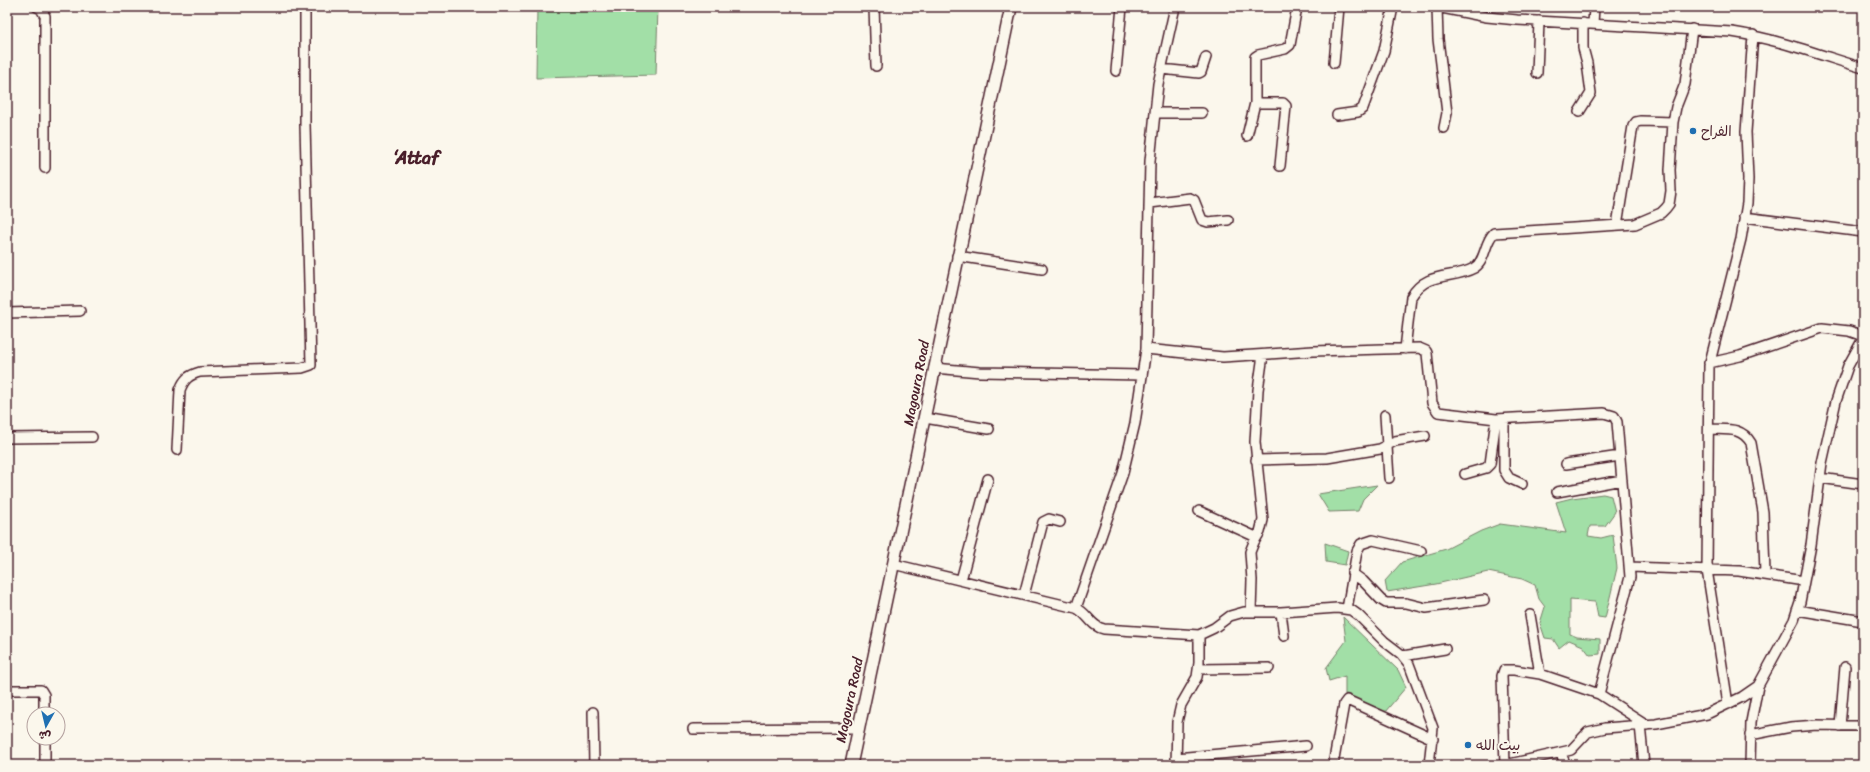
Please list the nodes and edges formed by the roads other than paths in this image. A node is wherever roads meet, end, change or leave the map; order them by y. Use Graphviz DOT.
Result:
graph roads {
  1 [pos="37,7"];
  2 [pos="305,7"];
  3 [pos="874,7"];
  4 [pos="1011,7"];
  5 [pos="1122,7"];
  6 [pos="1175,7"];
  7 [pos="1297,7"];
  8 [pos="1339,7"];
  9 [pos="1393,7"];
  10 [pos="1437,7"];
  11 [pos="1594,7"];
  12 [pos="1539,21"];
  13 [pos="1583,23"];
  14 [pos="1593,24"];
  15 [pos="1692,29"];
  16 [pos="1753,36"];
  17 [pos="1206,57"];
  18 [pos="1334,63"];
  19 [pos="876,66"];
  20 [pos="1863,68"];
  21 [pos="1161,70"];
  22 [pos="1116,71"];
  23 [pos="1537,73"];
  24 [pos="1255,103"];
  25 [pos="1579,112"];
  26 [pos="1155,113"];
  27 [pos="1202,113"];
  28 [pos="1337,115"];
  29 [pos="1673,122"];
  30 [pos="1444,128"];
  31 [pos="1247,136"];
  32 [pos="1280,166"];
  33 [pos="45,168"];
  34 [pos="1150,203"];
  35 [pos="1744,217"];
  36 [pos="1228,220"];
  37 [pos="1617,226"];
  38 [pos="1863,232"];
  39 [pos="957,256"];
  40 [pos="1042,269"];
  41 [pos="80,311"];
  42 [pos="7,313"];
  43 [pos="1863,336"];
  44 [pos="1863,339"];
  45 [pos="1146,349"];
  46 [pos="1405,349"];
  47 [pos="1263,355"];
  48 [pos="1859,355"];
  49 [pos="1709,363"];
  50 [pos="934,368"];
  51 [pos="1142,375"];
  52 [pos="1385,415"];
  53 [pos="925,418"];
  54 [pos="1500,419"];
  55 [pos="1709,429"];
  56 [pos="989,430"];
  57 [pos="1425,436"];
  58 [pos="92,437"];
  59 [pos="7,438"];
  60 [pos="1387,446"];
  61 [pos="177,450"];
  62 [pos="1620,456"];
  63 [pos="1256,460"];
  64 [pos="1566,464"];
  65 [pos="1465,474"];
  66 [pos="1389,478"];
  67 [pos="1820,478"];
  68 [pos="988,479"];
  69 [pos="1622,480"];
  70 [pos="1522,484"];
  71 [pos="1863,484"];
  72 [pos="1557,492"];
  73 [pos="1199,511"];
  74 [pos="1060,522"];
  75 [pos="1256,537"];
  76 [pos="1421,551"];
  77 [pos="893,564"];
  78 [pos="1630,567"];
  79 [pos="1707,570"];
  80 [pos="1352,573"];
  81 [pos="1765,574"];
  82 [pos="961,580"];
  83 [pos="1804,581"];
  84 [pos="1024,595"];
  85 [pos="1484,600"];
  86 [pos="1076,608"];
  87 [pos="1347,609"];
  88 [pos="1797,610"];
  89 [pos="1251,612"];
  90 [pos="1281,612"];
  91 [pos="1530,615"];
  92 [pos="1863,621"];
  93 [pos="1199,635"];
  94 [pos="1284,636"];
  95 [pos="1445,649"];
  96 [pos="1403,656"];
  97 [pos="1845,667"];
  98 [pos="1269,668"];
  99 [pos="1199,669"];
  100 [pos="1540,674"];
  101 [pos="1758,686"];
  102 [pos="7,690"];
  103 [pos="1599,694"];
  104 [pos="1728,704"];
  105 [pos="44,706"];
  106 [pos="593,712"];
  107 [pos="1644,725"];
  108 [pos="1840,726"];
  109 [pos="1863,726"];
  110 [pos="859,728"];
  111 [pos="693,729"];
  112 [pos="1750,735"];
  113 [pos="1433,739"];
  114 [pos="45,746"];
  115 [pos="1306,746"];
  116 [pos="1561,754"];
  117 [pos="1176,762"];
  118 [pos="45,765"];
  119 [pos="594,765"];
  120 [pos="851,765"];
  121 [pos="1333,765"];
  122 [pos="1429,765"];
  123 [pos="1505,765"];
  124 [pos="1566,765"];
  125 [pos="1644,765"];
  126 [pos="1750,765"];
  1 -- 33 [label="street"];
  2 -- 61 [label="street"];
  3 -- 19 [label="street"];
  4 -- 39 [label="street, Magoura Road"];
  5 -- 22 [label="street"];
  6 -- 21 [label="street"];
  7 -- 24 [label="street"];
  8 -- 18 [label="street"];
  9 -- 28 [label="street"];
  10 -- 12 [label="street"];
  10 -- 30 [label="street"];
  11 -- 14 [label="street"];
  12 -- 13 [label="street"];
  12 -- 23 [label="street"];
  13 -- 14 [label="street"];
  13 -- 25 [label="street"];
  14 -- 15 [label="street"];
  15 -- 16 [label="street"];
  15 -- 29 [label="street"];
  16 -- 20 [label="street"];
  16 -- 35 [label="street"];
  17 -- 21 [label="street"];
  21 -- 26 [label="street"];
  24 -- 31 [label="street"];
  24 -- 32 [label="street"];
  26 -- 27 [label="street"];
  26 -- 34 [label="street"];
  29 -- 37 [label="street"];
  29 -- 37 [label="street"];
  34 -- 36 [label="street"];
  34 -- 45 [label="street"];
  35 -- 38 [label="street"];
  35 -- 49 [label="street"];
  37 -- 46 [label="street"];
  39 -- 40 [label="street"];
  39 -- 50 [label="street, Magoura Road"];
  41 -- 42 [label="street"];
  43 -- 49 [label="street"];
  44 -- 48 [label="street"];
  45 -- 47 [label="street"];
  45 -- 51 [label="street"];
  46 -- 47 [label="street"];
  46 -- 54 [label="street"];
  47 -- 63 [label="street"];
  48 -- 67 [label="street"];
  49 -- 55 [label="street"];
  50 -- 51 [label="street"];
  50 -- 53 [label="street, Magoura Road"];
  51 -- 86 [label="street"];
  52 -- 60 [label="street"];
  53 -- 56 [label="street"];
  53 -- 77 [label="street, Magoura Road"];
  54 -- 62 [label="street"];
  54 -- 65 [label="street"];
  54 -- 70 [label="street"];
  55 -- 79 [label="street"];
  55 -- 81 [label="street"];
  57 -- 60 [label="street"];
  58 -- 59 [label="street"];
  60 -- 63 [label="street"];
  60 -- 66 [label="street"];
  62 -- 64 [label="street"];
  62 -- 69 [label="street"];
  63 -- 75 [label="street"];
  67 -- 71 [label="street"];
  67 -- 83 [label="street"];
  68 -- 82 [label="street"];
  69 -- 72 [label="street"];
  69 -- 78 [label="street"];
  73 -- 75 [label="street"];
  74 -- 84 [label="street"];
  75 -- 89 [label="street"];
  76 -- 80 [label="street"];
  77 -- 82 [label="street"];
  77 -- 110 [label="street, Magoura Road"];
  78 -- 79 [label="street"];
  78 -- 103 [label="street"];
  79 -- 81 [label="street"];
  79 -- 104 [label="street"];
  80 -- 85 [label="street"];
  80 -- 87 [label="street"];
  81 -- 83 [label="street"];
  82 -- 84 [label="street"];
  83 -- 88 [label="street"];
  84 -- 86 [label="street"];
  86 -- 93 [label="street"];
  87 -- 90 [label="street"];
  87 -- 96 [label="street"];
  88 -- 92 [label="street"];
  88 -- 101 [label="street"];
  89 -- 90 [label="street"];
  89 -- 93 [label="street"];
  90 -- 94 [label="street"];
  91 -- 100 [label="street"];
  93 -- 99 [label="street"];
  95 -- 96 [label="street"];
  96 -- 113 [label="street"];
  97 -- 108 [label="street"];
  98 -- 99 [label="street"];
  99 -- 117 [label="street"];
  100 -- 103 [label="street"];
  100 -- 123 [label="street"];
  101 -- 104 [label="street"];
  101 -- 112 [label="street"];
  102 -- 105 [label="street"];
  103 -- 107 [label="street"];
  104 -- 107 [label="street"];
  106 -- 119 [label="street"];
  107 -- 116 [label="street"];
  107 -- 125 [label="street"];
  108 -- 109 [label="street"];
  108 -- 112 [label="street"];
  110 -- 111 [label="street"];
  110 -- 120 [label="street, Magoura Road"];
  112 -- 126 [label="street"];
  113 -- 121 [label="street"];
  113 -- 122 [label="street"];
  114 -- 118 [label="street"];
  115 -- 117 [label="street"];
  116 -- 123 [label="street"];
  116 -- 124 [label="street"];
}
